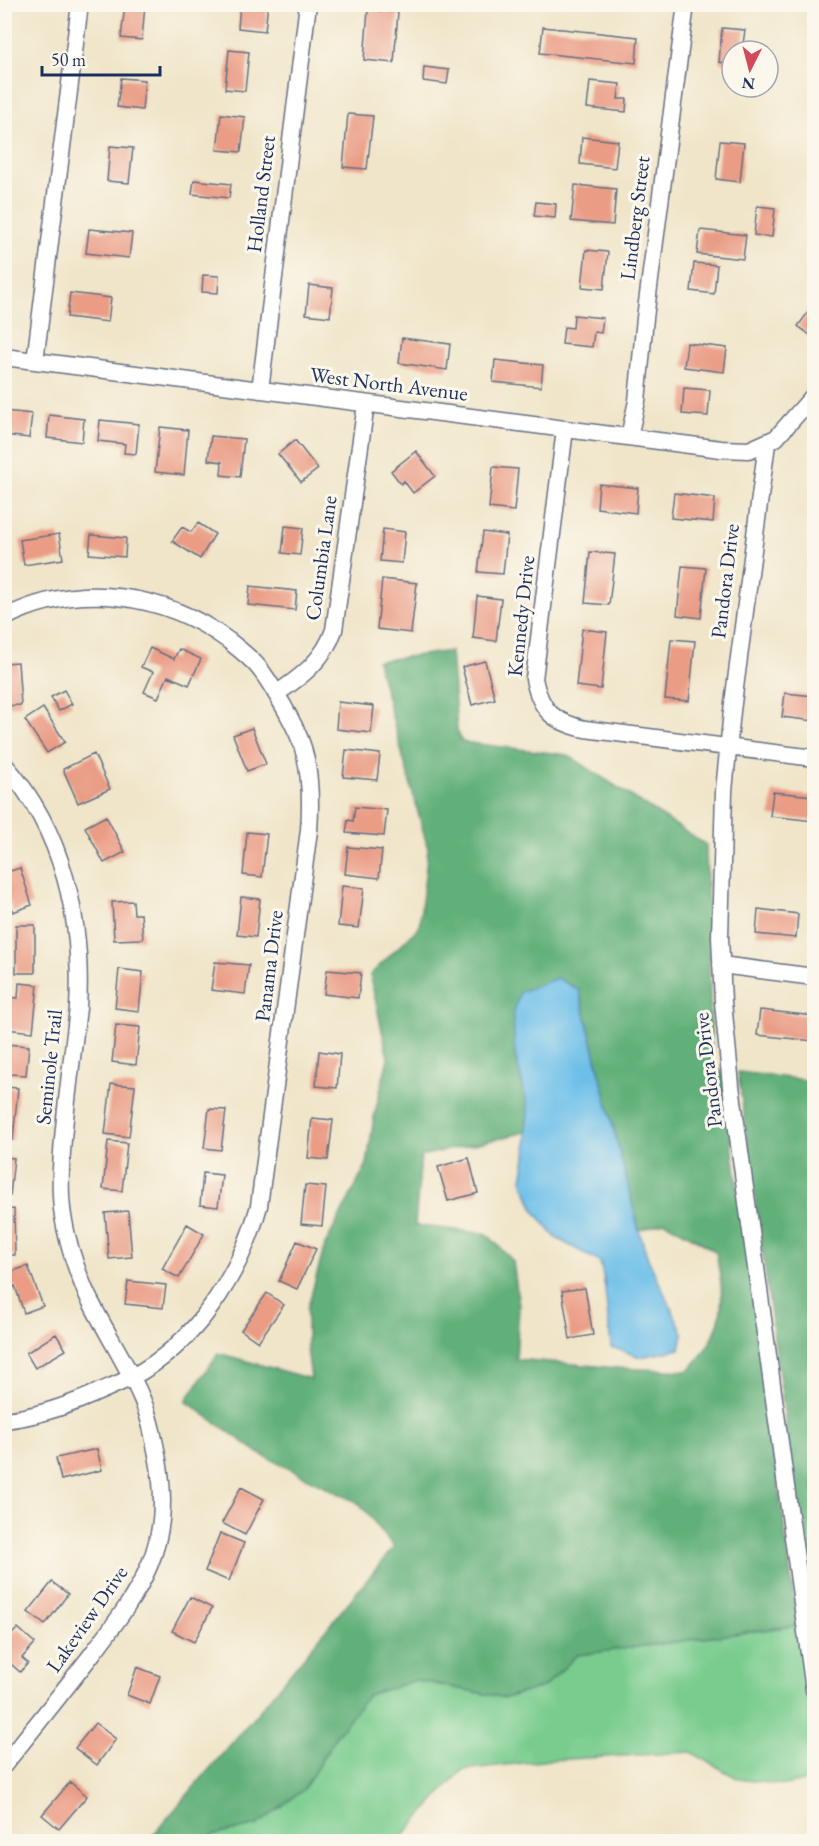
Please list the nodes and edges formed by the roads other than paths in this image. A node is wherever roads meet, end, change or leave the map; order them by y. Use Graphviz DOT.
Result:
graph roads {
  1 [pos="80,4"];
  2 [pos="308,4"];
  3 [pos="686,4"];
  4 [pos="4,357"];
  5 [pos="35,361"];
  6 [pos="260,390"];
  7 [pos="814,395"];
  8 [pos="366,404"];
  9 [pos="565,429"];
  10 [pos="629,437"];
  11 [pos="767,443"];
  12 [pos="4,618"];
  13 [pos="276,694"];
  14 [pos="728,748"];
  15 [pos="814,758"];
  16 [pos="4,764"];
  17 [pos="721,965"];
  18 [pos="814,977"];
  19 [pos="132,1377"];
  20 [pos="4,1420"];
  21 [pos="814,1690"];
  22 [pos="4,1765"];
  1 -- 5 [label="street"];
  2 -- 6 [label="street, Holland Street"];
  3 -- 10 [label="street, Lindberg Street"];
  4 -- 5 [label="street, West North Avenue"];
  5 -- 6 [label="street, West North Avenue"];
  6 -- 8 [label="street, West North Avenue"];
  7 -- 11 [label="street"];
  8 -- 9 [label="street, West North Avenue"];
  8 -- 13 [label="street, Columbia Lane"];
  9 -- 10 [label="street, West North Avenue"];
  9 -- 14 [label="street, Kennedy Drive"];
  10 -- 11 [label="street, West North Avenue"];
  11 -- 14 [label="street, Pandora Drive"];
  12 -- 13 [label="street, Panama Drive"];
  13 -- 19 [label="street, Panama Drive"];
  14 -- 15 [label="street, Kennedy Drive"];
  14 -- 17 [label="street, Pandora Drive"];
  16 -- 19 [label="street, Seminole Trail"];
  17 -- 18 [label="street"];
  17 -- 21 [label="street, Pandora Drive"];
  19 -- 20 [label="street, Panama Drive"];
  19 -- 22 [label="street, Lakeview Drive"];
}
